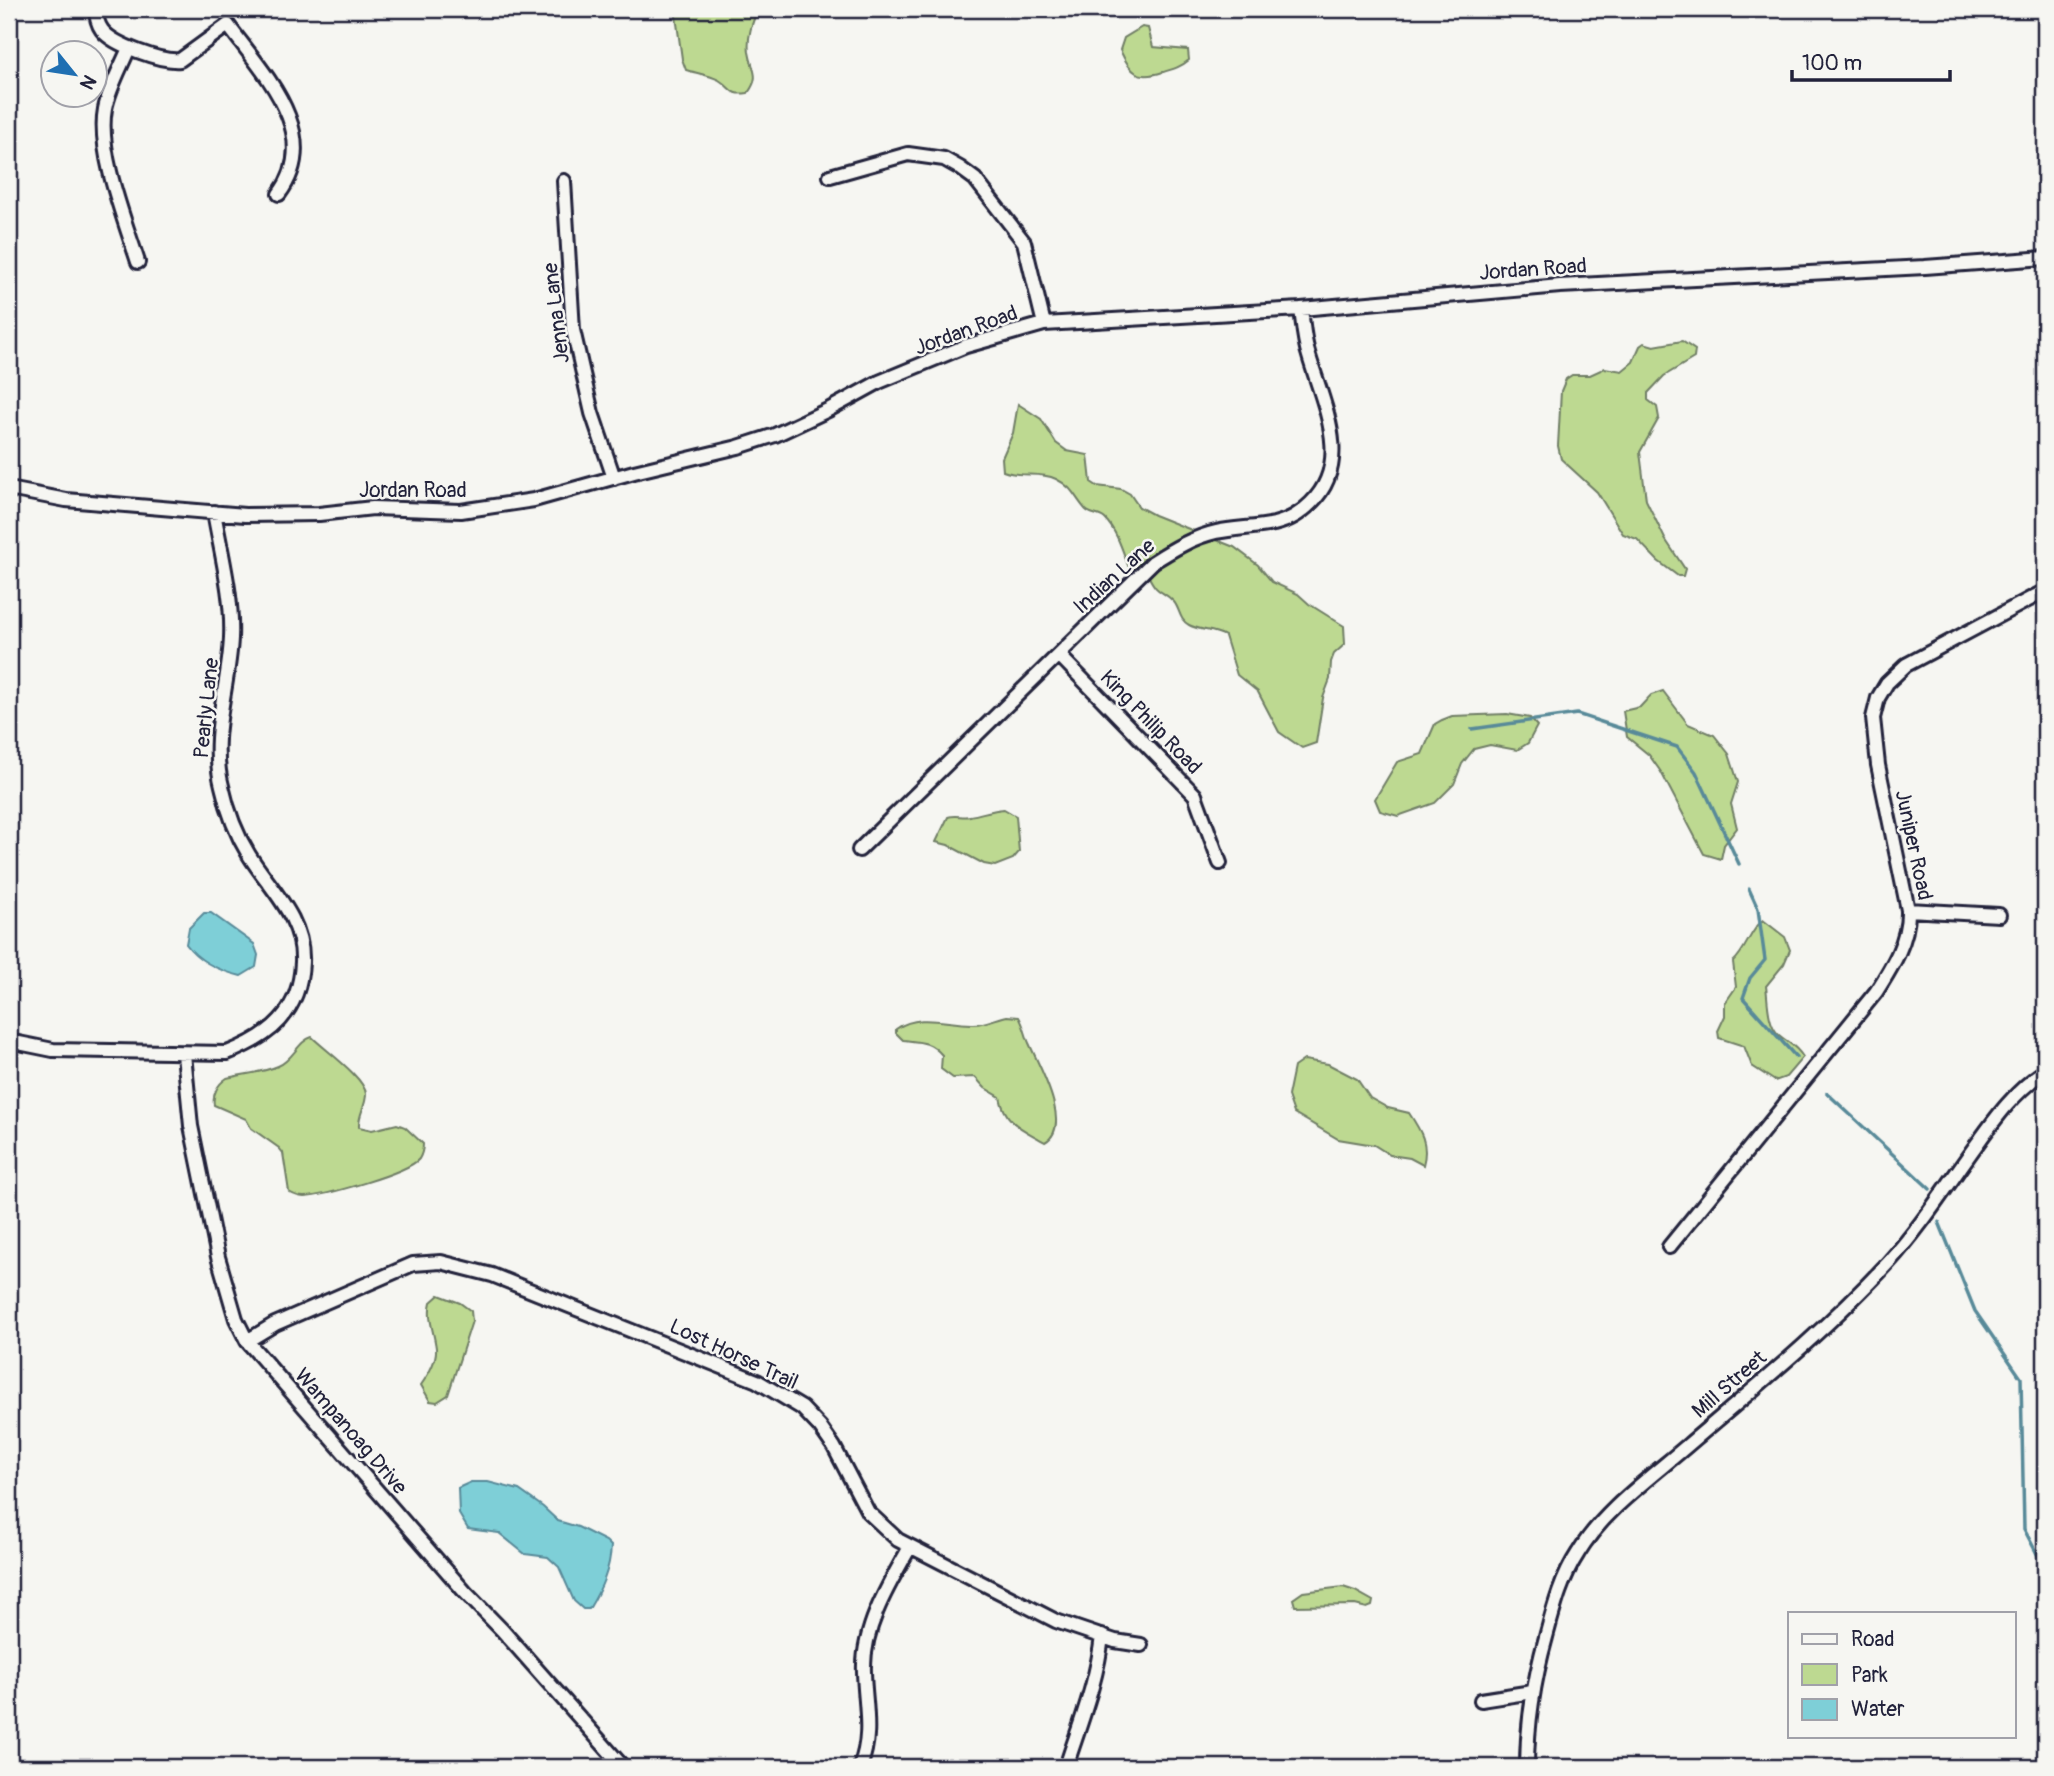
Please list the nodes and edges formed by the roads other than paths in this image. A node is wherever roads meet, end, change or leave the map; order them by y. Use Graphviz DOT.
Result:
graph roads {
  1 [pos="96,9"];
  2 [pos="129,47"];
  3 [pos="830,176"];
  4 [pos="564,181"];
  5 [pos="279,194"];
  6 [pos="2045,258"];
  7 [pos="138,262"];
  8 [pos="1301,309"];
  9 [pos="1044,324"];
  10 [pos="614,478"];
  11 [pos="9,489"];
  12 [pos="214,512"];
  13 [pos="2045,591"];
  14 [pos="1059,655"];
  15 [pos="859,850"];
  16 [pos="1220,863"];
  17 [pos="1908,910"];
  18 [pos="1999,915"];
  19 [pos="9,1041"];
  20 [pos="184,1054"];
  21 [pos="2045,1071"];
  22 [pos="1669,1247"];
  23 [pos="247,1341"];
  24 [pos="910,1547"];
  25 [pos="1102,1636"];
  26 [pos="1141,1645"];
  27 [pos="1532,1692"];
  28 [pos="1480,1700"];
  29 [pos="623,1767"];
  30 [pos="860,1767"];
  31 [pos="1066,1767"];
  32 [pos="1527,1767"];
  1 -- 2 [label="street"];
  2 -- 5 [label="street"];
  2 -- 7 [label="street"];
  3 -- 9 [label="street"];
  4 -- 10 [label="street, Jenna Lane"];
  6 -- 8 [label="street, Jordan Road"];
  8 -- 9 [label="street, Jordan Road"];
  8 -- 14 [label="street, Indian Lane"];
  9 -- 10 [label="street, Jordan Road"];
  10 -- 12 [label="street, Jordan Road"];
  11 -- 12 [label="street, Jordan Road"];
  12 -- 20 [label="street, Pearly Lane"];
  13 -- 17 [label="street, Juniper Road"];
  14 -- 15 [label="street, Indian Lane"];
  14 -- 16 [label="street, King Philip Road"];
  17 -- 18 [label="street"];
  17 -- 22 [label="street, Juniper Road"];
  19 -- 20 [label="street, Pearly Lane"];
  20 -- 23 [label="street, Wampanoag Drive"];
  21 -- 27 [label="street, Mill Street"];
  23 -- 24 [label="street, Lost Horse Trail"];
  23 -- 29 [label="street, Wampanoag Drive"];
  24 -- 25 [label="street, Lost Horse Trail"];
  24 -- 30 [label="street"];
  25 -- 26 [label="street, Lost Horse Trail"];
  25 -- 31 [label="street"];
  27 -- 28 [label="street"];
  27 -- 32 [label="street, Mill Street"];
}
